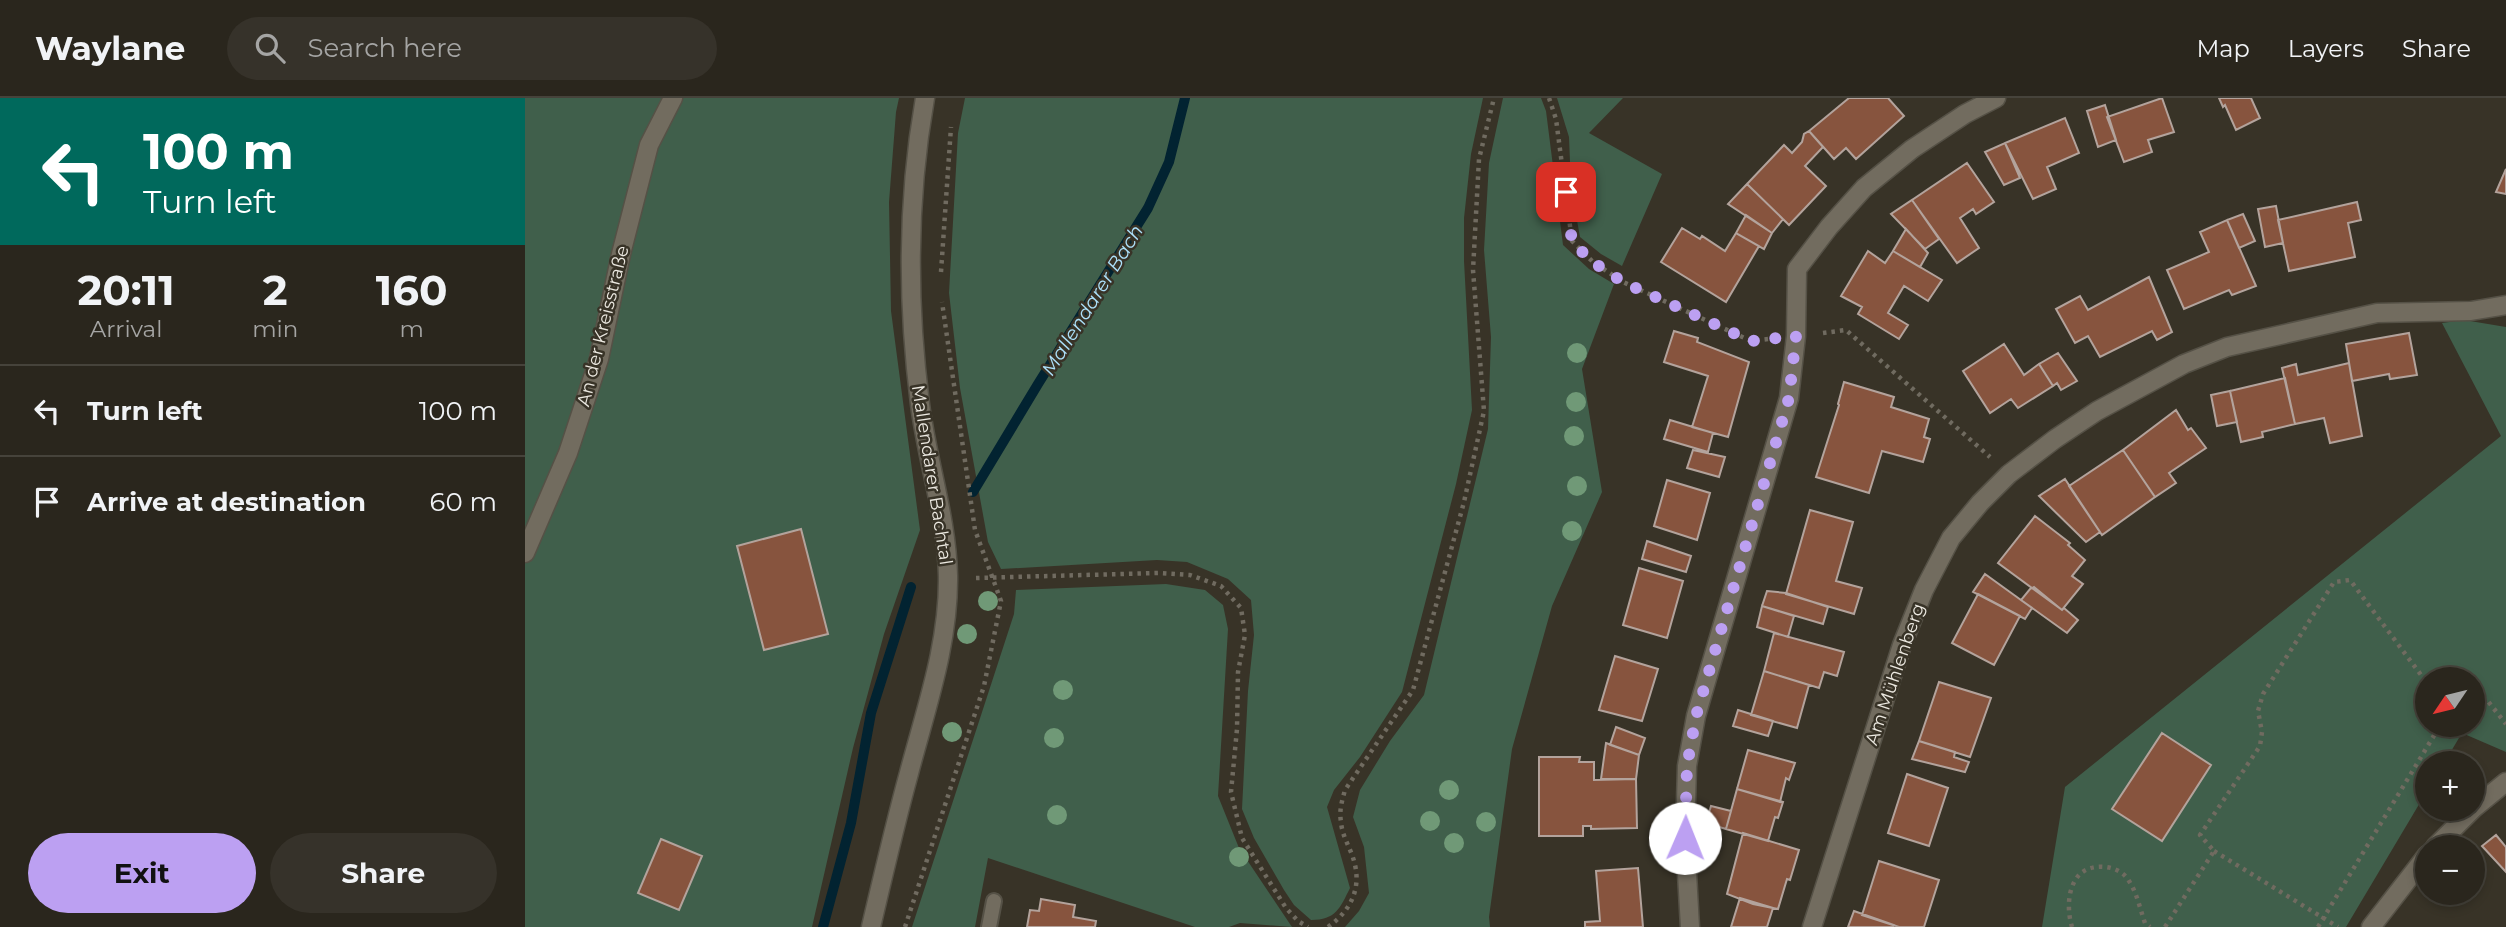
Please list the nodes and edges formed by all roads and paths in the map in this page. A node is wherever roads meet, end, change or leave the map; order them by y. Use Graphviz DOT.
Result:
graph roads {
  1 [pos="673,98"];
  2 [pos="925,98"];
  3 [pos="1494,98"];
  4 [pos="1549,98"];
  5 [pos="1996,98"];
  6 [pos="951,125"];
  7 [pos="941,275"];
  8 [pos="942,301"];
  9 [pos="2506,305"];
  10 [pos="1796,336"];
  11 [pos="2009,474"];
  12 [pos="525,553"];
  13 [pos="994,579"];
  14 [pos="2415,667"];
  15 [pos="2485,700"];
  16 [pos="2506,724"];
  17 [pos="2433,737"];
  18 [pos="2506,782"];
  19 [pos="2447,835"];
  20 [pos="2214,851"];
  21 [pos="2415,870"];
  22 [pos="994,901"];
  23 [pos="2324,919"];
  24 [pos="871,927"];
  25 [pos="905,927"];
  26 [pos="989,927"];
  27 [pos="1308,927"];
  28 [pos="1328,927"];
  29 [pos="1690,927"];
  30 [pos="1812,927"];
  31 [pos="2072,927"];
  32 [pos="2150,927"];
  33 [pos="2165,927"];
  34 [pos="2318,927"];
  35 [pos="2337,927"];
  36 [pos="2371,927"];
  1 -- 12 [label="street, An der Kreisstraße"];
  2 -- 24 [label="street, Mallendarer Bachtal"];
  3 -- 28 [label="path"];
  4 -- 10 [label="path"];
  5 -- 10 [label="street"];
  6 -- 7 [label="path"];
  8 -- 13 [label="path"];
  9 -- 11 [label="street, Am Mühlenberg"];
  10 -- 11 [label="path"];
  10 -- 29 [label="street"];
  11 -- 30 [label="street, Am Mühlenberg"];
  13 -- 25 [label="path"];
  13 -- 27 [label="path"];
  14 -- 20 [label="path"];
  15 -- 16 [label="path"];
  17 -- 23 [label="path"];
  18 -- 19 [label="street"];
  20 -- 23 [label="path"];
  20 -- 33 [label="path"];
  21 -- 36 [label="street"];
  22 -- 26 [label="lane"];
  23 -- 34 [label="path"];
  23 -- 35 [label="path"];
  31 -- 32 [label="path"];
}
